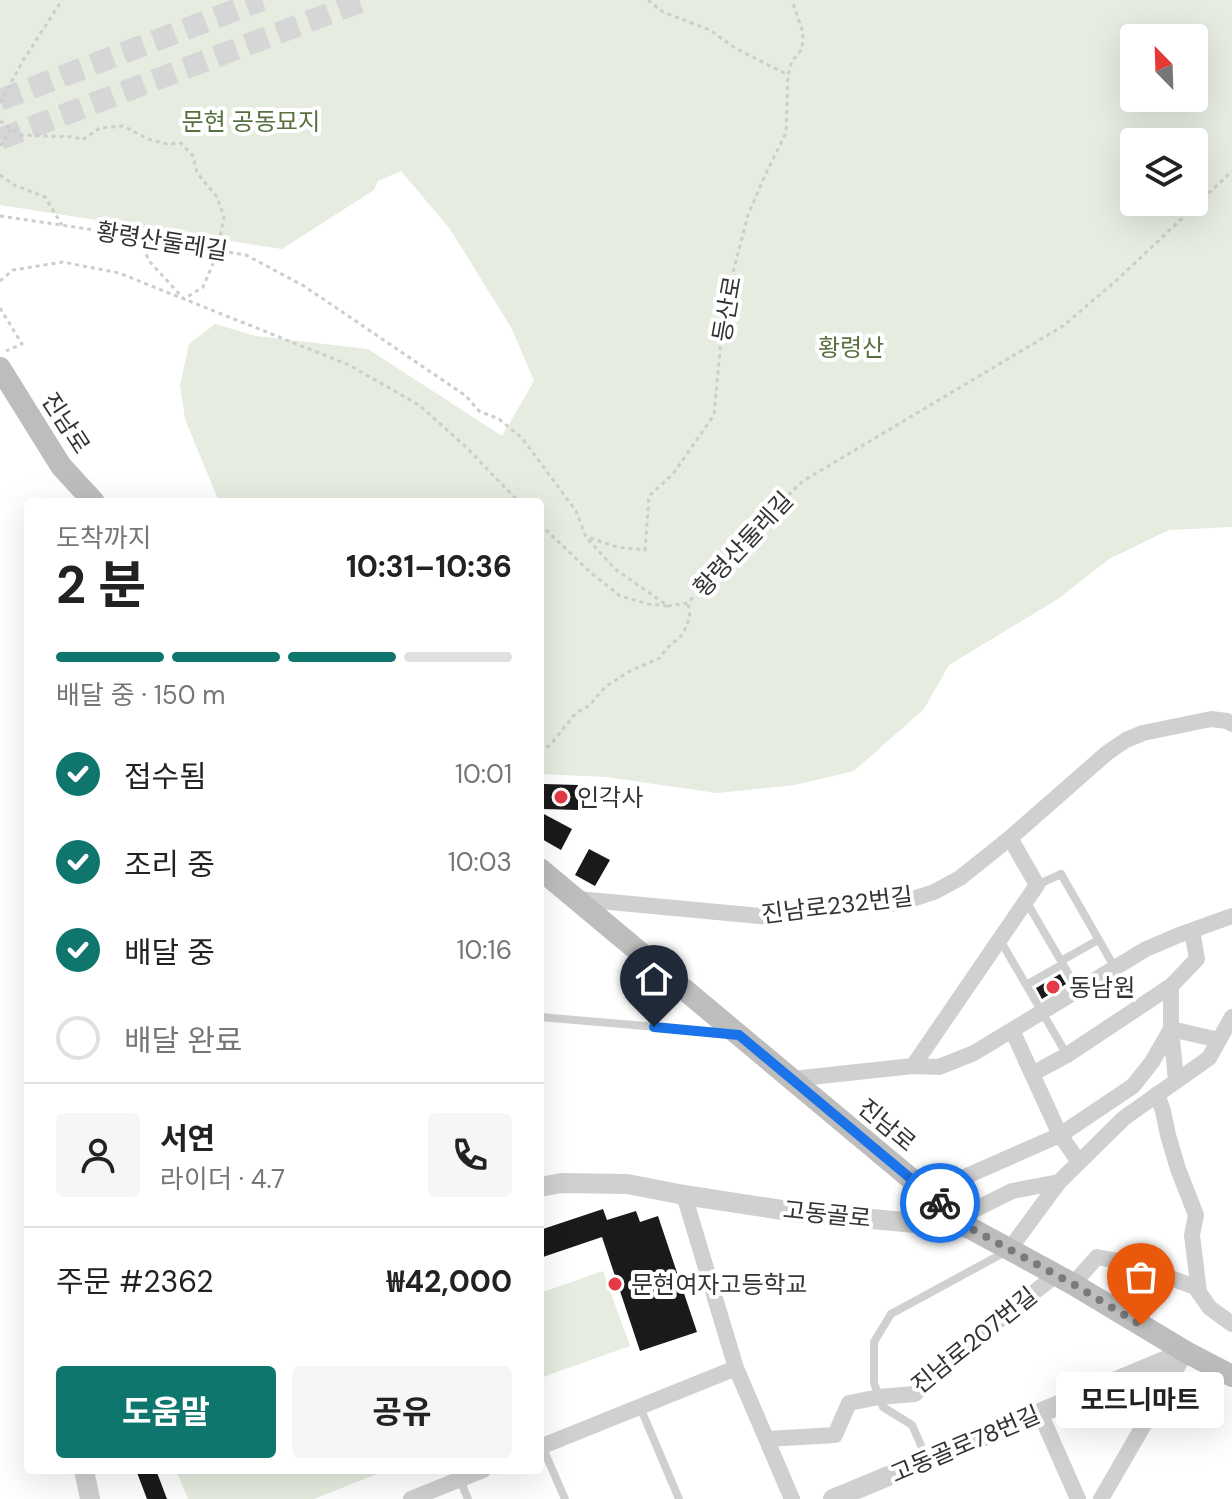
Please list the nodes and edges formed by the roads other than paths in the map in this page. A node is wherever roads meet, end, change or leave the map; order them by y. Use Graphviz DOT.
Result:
graph roads {
  1 [pos="0,368"];
  2 [pos="90,498"];
  3 [pos="1232,724"];
  4 [pos="1010,838"];
  5 [pos="544,872"];
  6 [pos="1037,885"];
  7 [pos="578,899"];
  8 [pos="1026,901"];
  9 [pos="1232,916"];
  10 [pos="1192,931"];
  11 [pos="999,940"];
  12 [pos="1098,940"];
  13 [pos="1062,962"];
  14 [pos="1115,968"];
  15 [pos="1026,985"];
  16 [pos="1171,986"];
  17 [pos="1078,990"];
  18 [pos="1042,1012"];
  19 [pos="544,1017"];
  20 [pos="1232,1017"];
  21 [pos="1171,1029"];
  22 [pos="1012,1030"];
  23 [pos="739,1035"];
  24 [pos="1219,1040"];
  25 [pos="1067,1055"];
  26 [pos="913,1066"];
  27 [pos="1032,1074"];
  28 [pos="792,1079"];
  29 [pos="1176,1080"];
  30 [pos="1157,1094"];
  31 [pos="1060,1135"];
  32 [pos="1079,1162"];
  33 [pos="1059,1182"];
  34 [pos="544,1186"];
  35 [pos="928,1193"];
  36 [pos="684,1195"];
  37 [pos="964,1223"];
  38 [pos="1009,1250"];
  39 [pos="1065,1280"];
  40 [pos="1199,1292"];
  41 [pos="1232,1324"];
  42 [pos="1186,1352"];
  43 [pos="736,1368"];
  44 [pos="1231,1374"];
  45 [pos="879,1397"];
  46 [pos="640,1407"];
  47 [pos="1040,1413"];
  48 [pos="767,1439"];
  49 [pos="544,1446"];
  50 [pos="544,1454"];
  51 [pos="927,1460"];
  52 [pos="85,1474"];
  53 [pos="473,1474"];
  54 [pos="460,1479"];
  55 [pos="90,1499"];
  56 [pos="411,1499"];
  57 [pos="468,1499"];
  58 [pos="565,1499"];
  59 [pos="679,1499"];
  60 [pos="792,1499"];
  61 [pos="833,1499"];
  62 [pos="1078,1499"];
  63 [pos="1101,1499"];
  1 -- 2 [label="main road, 진남로"];
  3 -- 4 [label="street, 진남로232번길"];
  4 -- 6 [label="street"];
  4 -- 7 [label="street, 진남로232번길"];
  5 -- 7 [label="main road, 진남로"];
  6 -- 8 [label="street"];
  6 -- 12 [label="lane"];
  7 -- 23 [label="main road, 진남로"];
  8 -- 11 [label="street"];
  8 -- 13 [label="lane"];
  9 -- 10 [label="street"];
  10 -- 14 [label="street"];
  10 -- 16 [label="street"];
  11 -- 15 [label="lane"];
  11 -- 26 [label="street"];
  12 -- 13 [label="lane"];
  12 -- 14 [label="lane"];
  13 -- 15 [label="lane"];
  13 -- 17 [label="lane"];
  14 -- 17 [label="street"];
  15 -- 18 [label="lane"];
  16 -- 21 [label="street"];
  16 -- 25 [label="street"];
  17 -- 18 [label="street"];
  18 -- 22 [label="street"];
  18 -- 25 [label="lane"];
  19 -- 23 [label="lane"];
  20 -- 24 [label="street"];
  21 -- 24 [label="street"];
  21 -- 29 [label="street"];
  21 -- 31 [label="street"];
  22 -- 26 [label="street"];
  22 -- 27 [label="street"];
  23 -- 28 [label="main road, 진남로"];
  24 -- 29 [label="street"];
  25 -- 27 [label="street"];
  26 -- 28 [label="street"];
  27 -- 31 [label="street"];
  28 -- 35 [label="main road, 진남로"];
  29 -- 30 [label="street"];
  30 -- 32 [label="street"];
  30 -- 40 [label="street"];
  31 -- 32 [label="street"];
  31 -- 35 [label="street"];
  32 -- 33 [label="street"];
  33 -- 37 [label="street"];
  33 -- 38 [label="street"];
  34 -- 36 [label="street, 고동골로"];
  35 -- 37 [label="main road, 진남로"];
  36 -- 37 [label="street, 고동골로"];
  36 -- 43 [label="street"];
  37 -- 38 [label="main road, 진남로"];
  38 -- 39 [label="main road, 진남로"];
  38 -- 45 [label="lane"];
  39 -- 40 [label="street, 진남로207번길"];
  39 -- 42 [label="main road, 진남로"];
  39 -- 45 [label="street, 진남로207번길"];
  40 -- 41 [label="street"];
  42 -- 44 [label="main road, 진남로"];
  42 -- 47 [label="street, 고동골로78번길"];
  42 -- 63 [label="street"];
  43 -- 46 [label="street"];
  43 -- 48 [label="street"];
  45 -- 48 [label="street, 진남로207번길"];
  45 -- 51 [label="lane"];
  46 -- 49 [label="street"];
  46 -- 59 [label="lane"];
  47 -- 51 [label="street, 고동골로78번길"];
  47 -- 62 [label="street"];
  48 -- 60 [label="street"];
  50 -- 58 [label="lane"];
  51 -- 61 [label="street, 고동골로78번길"];
  52 -- 55 [label="street"];
  53 -- 54 [label="street"];
  54 -- 56 [label="street"];
  54 -- 57 [label="lane"];
}
